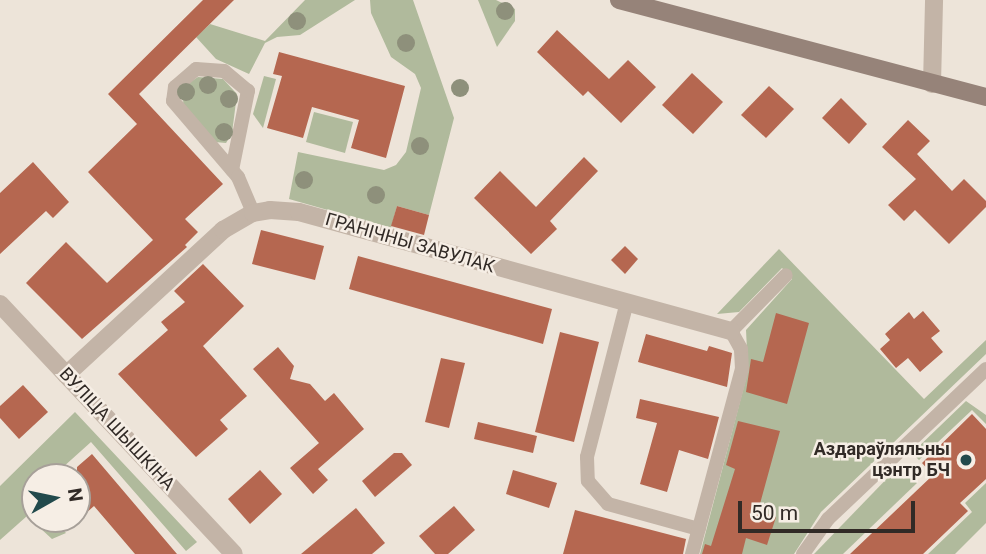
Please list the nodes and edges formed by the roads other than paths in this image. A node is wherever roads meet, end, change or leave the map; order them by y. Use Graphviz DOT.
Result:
graph roads {
  1 [pos="619,0"];
  2 [pos="934,0"];
  3 [pos="932,84"];
  4 [pos="986,97"];
  5 [pos="232,170"];
  6 [pos="253,213"];
  7 [pos="786,275"];
  8 [pos="627,302"];
  9 [pos="0,304"];
  10 [pos="731,331"];
  11 [pos="986,369"];
  12 [pos="66,375"];
  13 [pos="699,529"];
  14 [pos="234,554"];
  15 [pos="692,554"];
  16 [pos="803,554"];
  1 -- 3 [label="main road"];
  2 -- 3 [label="street"];
  3 -- 4 [label="main road"];
  5 -- 5 [label="lane"];
  5 -- 6 [label="lane"];
  6 -- 8 [label="street, ГРАНІЧНЫ ЗАВУЛАК"];
  6 -- 12 [label="street, ГРАНІЧНЫ ЗАВУЛАК"];
  7 -- 10 [label="lane"];
  8 -- 10 [label="street, ГРАНІЧНЫ ЗАВУЛАК"];
  8 -- 13 [label="lane"];
  9 -- 12 [label="street, ВУЛІЦА ШЫШКІНА"];
  10 -- 13 [label="lane"];
  11 -- 16 [label="lane"];
  12 -- 14 [label="street, ВУЛІЦА ШЫШКІНА"];
  13 -- 15 [label="lane"];
}
